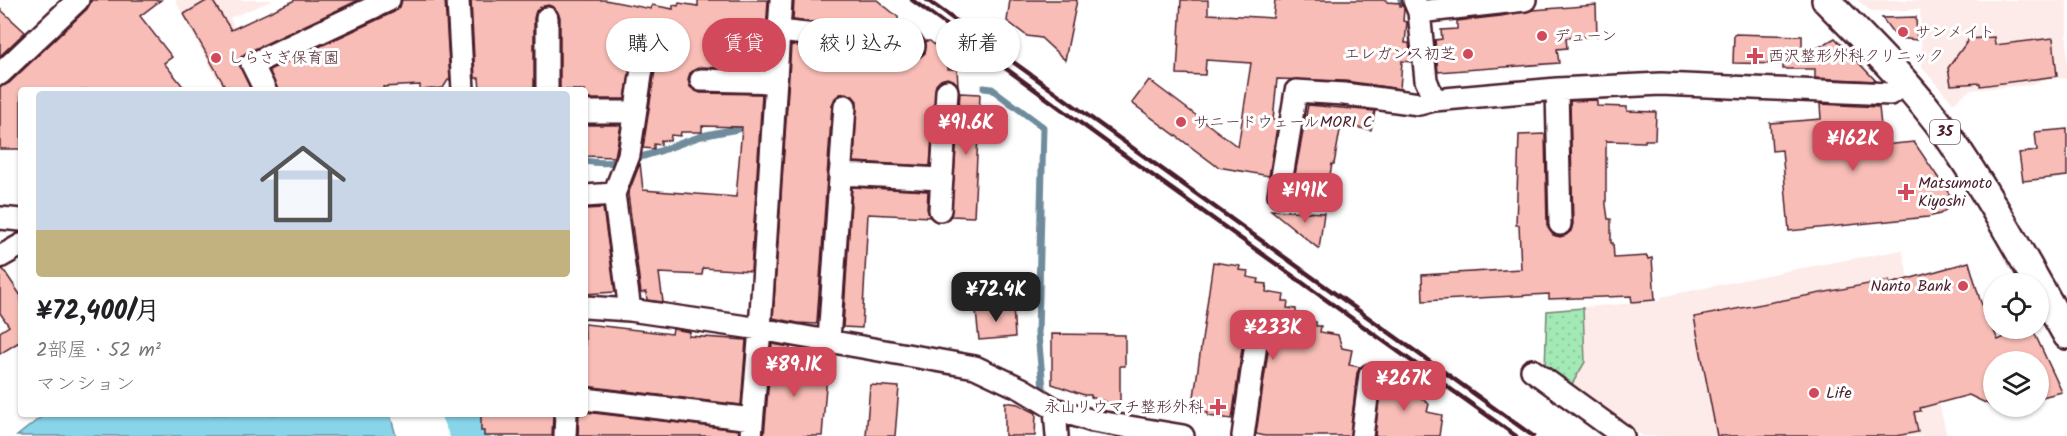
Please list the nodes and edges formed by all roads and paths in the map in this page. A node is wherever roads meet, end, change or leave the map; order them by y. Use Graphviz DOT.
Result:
graph roads {
  1 [pos="390,0"];
  2 [pos="458,0"];
  3 [pos="781,0"];
  4 [pos="1525,0"];
  5 [pos="1826,0"];
  6 [pos="77,1"];
  7 [pos="1417,6"];
  8 [pos="547,18"];
  9 [pos="780,18"];
  10 [pos="641,72"];
  11 [pos="777,72"];
  12 [pos="0,74"];
  13 [pos="701,80"];
  14 [pos="776,82"];
  15 [pos="1905,83"];
  16 [pos="264,87"];
  17 [pos="463,87"];
  18 [pos="547,87"];
  19 [pos="1557,89"];
  20 [pos="947,91"];
  21 [pos="1434,100"];
  22 [pos="845,106"];
  23 [pos="588,112"];
  24 [pos="635,112"];
  25 [pos="840,174"];
  26 [pos="942,179"];
  27 [pos="614,194"];
  28 [pos="1279,195"];
  29 [pos="588,196"];
  30 [pos="940,210"];
  31 [pos="0,218"];
  32 [pos="18,220"];
  33 [pos="1560,224"];
  34 [pos="18,247"];
  35 [pos="0,257"];
  36 [pos="2032,273"];
  37 [pos="2049,300"];
  38 [pos="588,307"];
  39 [pos="630,310"];
  40 [pos="2064,321"];
  41 [pos="760,329"];
  42 [pos="1257,336"];
  43 [pos="829,340"];
  44 [pos="1532,370"];
  45 [pos="1370,375"];
  46 [pos="588,400"];
  47 [pos="1055,409"];
  48 [pos="566,417"];
  49 [pos="751,428"];
  50 [pos="565,436"];
  51 [pos="1057,436"];
  52 [pos="1183,436"];
  53 [pos="1243,436"];
  54 [pos="1362,436"];
  55 [pos="1623,436"];
  1 -- 16 [label="street"];
  2 -- 17 [label="street"];
  3 -- 9 [label="street"];
  4 -- 7 [label="street"];
  5 -- 15 [label="main road, 35"];
  6 -- 12 [label="street"];
  7 -- 21 [label="street"];
  8 -- 18 [label="street"];
  10 -- 24 [label="street"];
  11 -- 14 [label="street"];
  13 -- 14 [label="street"];
  14 -- 41 [label="street"];
  15 -- 19 [label="street"];
  15 -- 36 [label="main road, 35"];
  19 -- 21 [label="street"];
  19 -- 33 [label="street"];
  20 -- 26 [label="street"];
  21 -- 28 [label="street"];
  22 -- 25 [label="street"];
  23 -- 24 [label="street"];
  24 -- 27 [label="street"];
  25 -- 26 [label="street"];
  25 -- 43 [label="street"];
  26 -- 30 [label="street"];
  27 -- 29 [label="street"];
  27 -- 39 [label="street"];
  31 -- 32 [label="street"];
  34 -- 35 [label="street"];
  37 -- 40 [label="main road, 35"];
  38 -- 39 [label="street"];
  39 -- 41 [label="street"];
  41 -- 43 [label="street"];
  41 -- 49 [label="street"];
  42 -- 53 [label="street"];
  43 -- 47 [label="street"];
  44 -- 55 [label="street"];
  45 -- 54 [label="street"];
  46 -- 49 [label="street"];
  47 -- 51 [label="street"];
  47 -- 52 [label="street"];
  48 -- 50 [label="street"];
}
